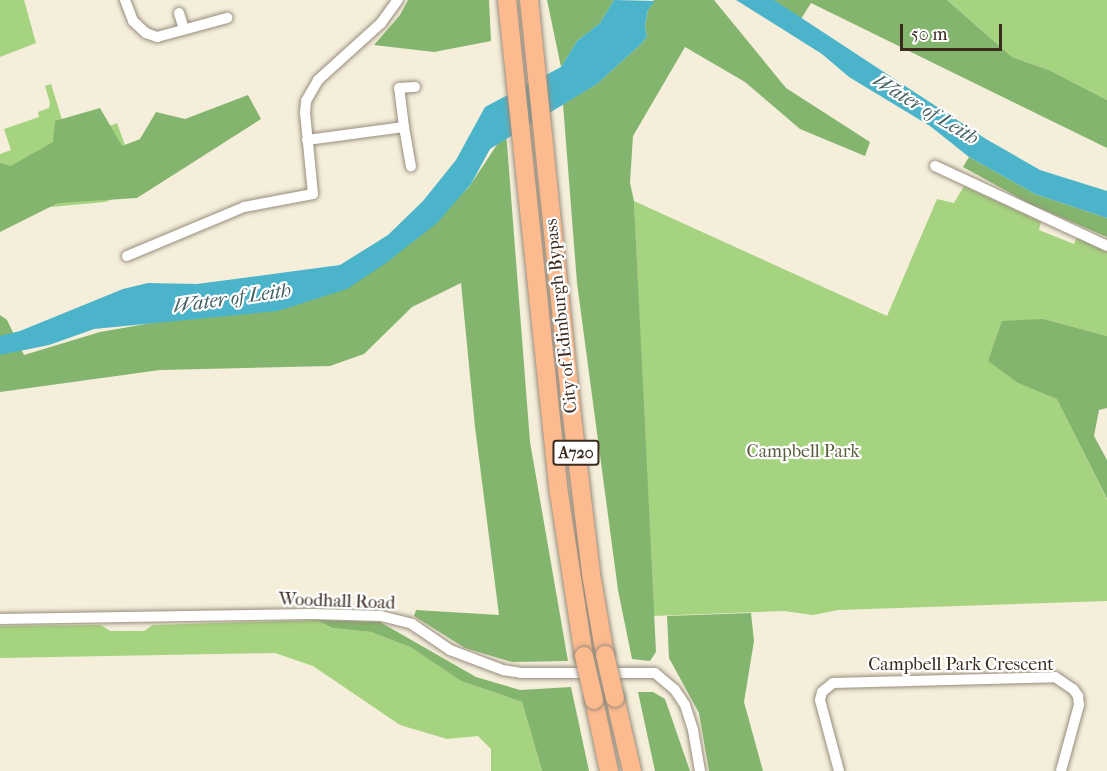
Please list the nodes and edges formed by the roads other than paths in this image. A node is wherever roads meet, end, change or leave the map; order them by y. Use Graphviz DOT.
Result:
graph roads {
  1 [pos="125,0"];
  2 [pos="398,0"];
  3 [pos="507,0"];
  4 [pos="529,0"];
  5 [pos="179,13"];
  6 [pos="227,18"];
  7 [pos="184,30"];
  8 [pos="415,87"];
  9 [pos="404,127"];
  10 [pos="307,140"];
  11 [pos="411,166"];
  12 [pos="935,166"];
  13 [pos="1107,246"];
  14 [pos="127,256"];
  15 [pos="0,619"];
  16 [pos="609,771"];
  17 [pos="632,771"];
  18 [pos="700,771"];
  19 [pos="839,771"];
  20 [pos="1061,771"];
  1 -- 7 [label="street"];
  2 -- 10 [label="street"];
  3 -- 16 [label="highway, City of Edinburgh Bypass / A720, bridge"];
  4 -- 17 [label="highway, City of Edinburgh Bypass / A720, bridge"];
  5 -- 7 [label="street"];
  6 -- 7 [label="street"];
  8 -- 9 [label="street"];
  9 -- 10 [label="street"];
  9 -- 11 [label="street"];
  10 -- 14 [label="street"];
  12 -- 13 [label="street"];
  15 -- 18 [label="street, Woodhall Road"];
  19 -- 20 [label="street, Campbell Park Crescent"];
}
